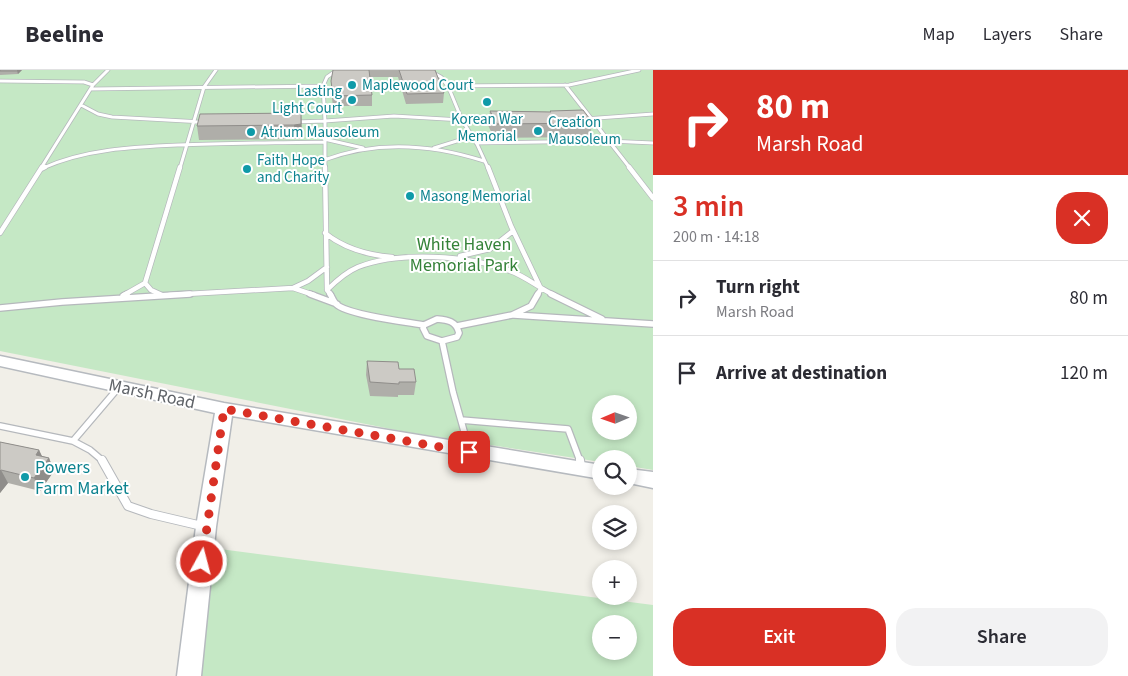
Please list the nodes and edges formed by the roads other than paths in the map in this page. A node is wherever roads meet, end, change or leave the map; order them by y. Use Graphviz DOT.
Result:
graph roads {
  1 [pos="108,70"];
  2 [pos="216,70"];
  3 [pos="337,70"];
  4 [pos="428,70"];
  5 [pos="639,70"];
  6 [pos="0,81"];
  7 [pos="565,85"];
  8 [pos="323,86"];
  9 [pos="448,86"];
  10 [pos="92,87"];
  11 [pos="204,87"];
  12 [pos="81,105"];
  13 [pos="653,114"];
  14 [pos="576,119"];
  15 [pos="592,119"];
  16 [pos="462,120"];
  17 [pos="499,120"];
  18 [pos="325,121"];
  19 [pos="192,122"];
  20 [pos="211,122"];
  21 [pos="287,122"];
  22 [pos="473,136"];
  23 [pos="324,140"];
  24 [pos="609,141"];
  25 [pos="476,143"];
  26 [pos="653,143"];
  27 [pos="186,144"];
  28 [pos="370,149"];
  29 [pos="431,149"];
  30 [pos="324,160"];
  31 [pos="484,161"];
  32 [pos="41,169"];
  33 [pos="653,198"];
  34 [pos="513,231"];
  35 [pos="0,234"];
  36 [pos="325,234"];
  37 [pos="405,258"];
  38 [pos="448,258"];
  39 [pos="327,267"];
  40 [pos="145,283"];
  41 [pos="293,288"];
  42 [pos="541,289"];
  43 [pos="327,290"];
  44 [pos="164,295"];
  45 [pos="119,298"];
  46 [pos="338,304"];
  47 [pos="0,308"];
  48 [pos="512,315"];
  49 [pos="602,319"];
  50 [pos="653,324"];
  51 [pos="424,325"];
  52 [pos="457,326"];
  53 [pos="442,341"];
  54 [pos="0,360"];
  55 [pos="119,387"];
  56 [pos="224,409"];
  57 [pos="461,420"];
  58 [pos="0,426"];
  59 [pos="73,441"];
  60 [pos="469,452"];
  61 [pos="582,469"];
  62 [pos="592,471"];
  63 [pos="637,477"];
  64 [pos="653,480"];
  65 [pos="206,527"];
  66 [pos="188,676"];
  1 -- 10 [label="lane"];
  2 -- 11 [label="lane"];
  3 -- 8 [label="lane"];
  4 -- 9 [label="lane"];
  5 -- 7 [label="lane"];
  6 -- 10 [label="lane"];
  7 -- 9 [label="lane"];
  7 -- 15 [label="lane"];
  8 -- 11 [label="lane"];
  8 -- 18 [label="lane"];
  9 -- 16 [label="lane"];
  10 -- 11 [label="lane"];
  10 -- 12 [label="lane"];
  11 -- 19 [label="lane"];
  12 -- 19 [label="lane"];
  12 -- 32 [label="lane"];
  13 -- 15 [label="lane"];
  14 -- 15 [label="lane"];
  15 -- 24 [label="lane"];
  16 -- 17 [label="lane"];
  16 -- 18 [label="lane"];
  16 -- 22 [label="lane"];
  18 -- 21 [label="lane"];
  18 -- 23 [label="lane"];
  19 -- 20 [label="lane"];
  19 -- 27 [label="lane"];
  22 -- 25 [label="lane"];
  22 -- 29 [label="lane"];
  23 -- 27 [label="lane"];
  23 -- 28 [label="lane"];
  23 -- 30 [label="lane"];
  24 -- 25 [label="lane"];
  24 -- 26 [label="lane"];
  24 -- 33 [label="lane"];
  25 -- 31 [label="lane"];
  27 -- 32 [label="lane"];
  27 -- 40 [label="lane"];
  28 -- 29 [label="lane"];
  28 -- 30 [label="lane"];
  29 -- 31 [label="lane"];
  30 -- 36 [label="lane"];
  31 -- 34 [label="lane"];
  32 -- 35 [label="lane"];
  34 -- 38 [label="lane"];
  34 -- 42 [label="lane"];
  36 -- 37 [label="lane"];
  36 -- 39 [label="lane"];
  37 -- 38 [label="lane"];
  37 -- 43 [label="lane"];
  38 -- 42 [label="lane"];
  39 -- 41 [label="lane"];
  39 -- 43 [label="lane"];
  40 -- 44 [label="lane"];
  40 -- 45 [label="lane"];
  41 -- 44 [label="lane"];
  41 -- 46 [label="lane"];
  42 -- 48 [label="lane"];
  42 -- 49 [label="lane"];
  43 -- 46 [label="lane"];
  44 -- 45 [label="lane"];
  45 -- 47 [label="lane"];
  46 -- 51 [label="lane"];
  48 -- 49 [label="lane"];
  48 -- 52 [label="lane"];
  49 -- 50 [label="lane"];
  51 -- 52 [label="lane"];
  51 -- 53 [label="lane"];
  52 -- 53 [label="lane"];
  53 -- 57 [label="lane"];
  54 -- 55 [label="street, Marsh Road"];
  55 -- 56 [label="street, Marsh Road"];
  55 -- 59 [label="lane"];
  56 -- 60 [label="street, Marsh Road"];
  56 -- 65 [label="street"];
  57 -- 60 [label="lane"];
  57 -- 61 [label="lane"];
  58 -- 59 [label="lane"];
  59 -- 65 [label="lane"];
  60 -- 61 [label="street, Marsh Road"];
  61 -- 62 [label="street, Marsh Road"];
  63 -- 64 [label="street"];
  65 -- 66 [label="street"];
}
